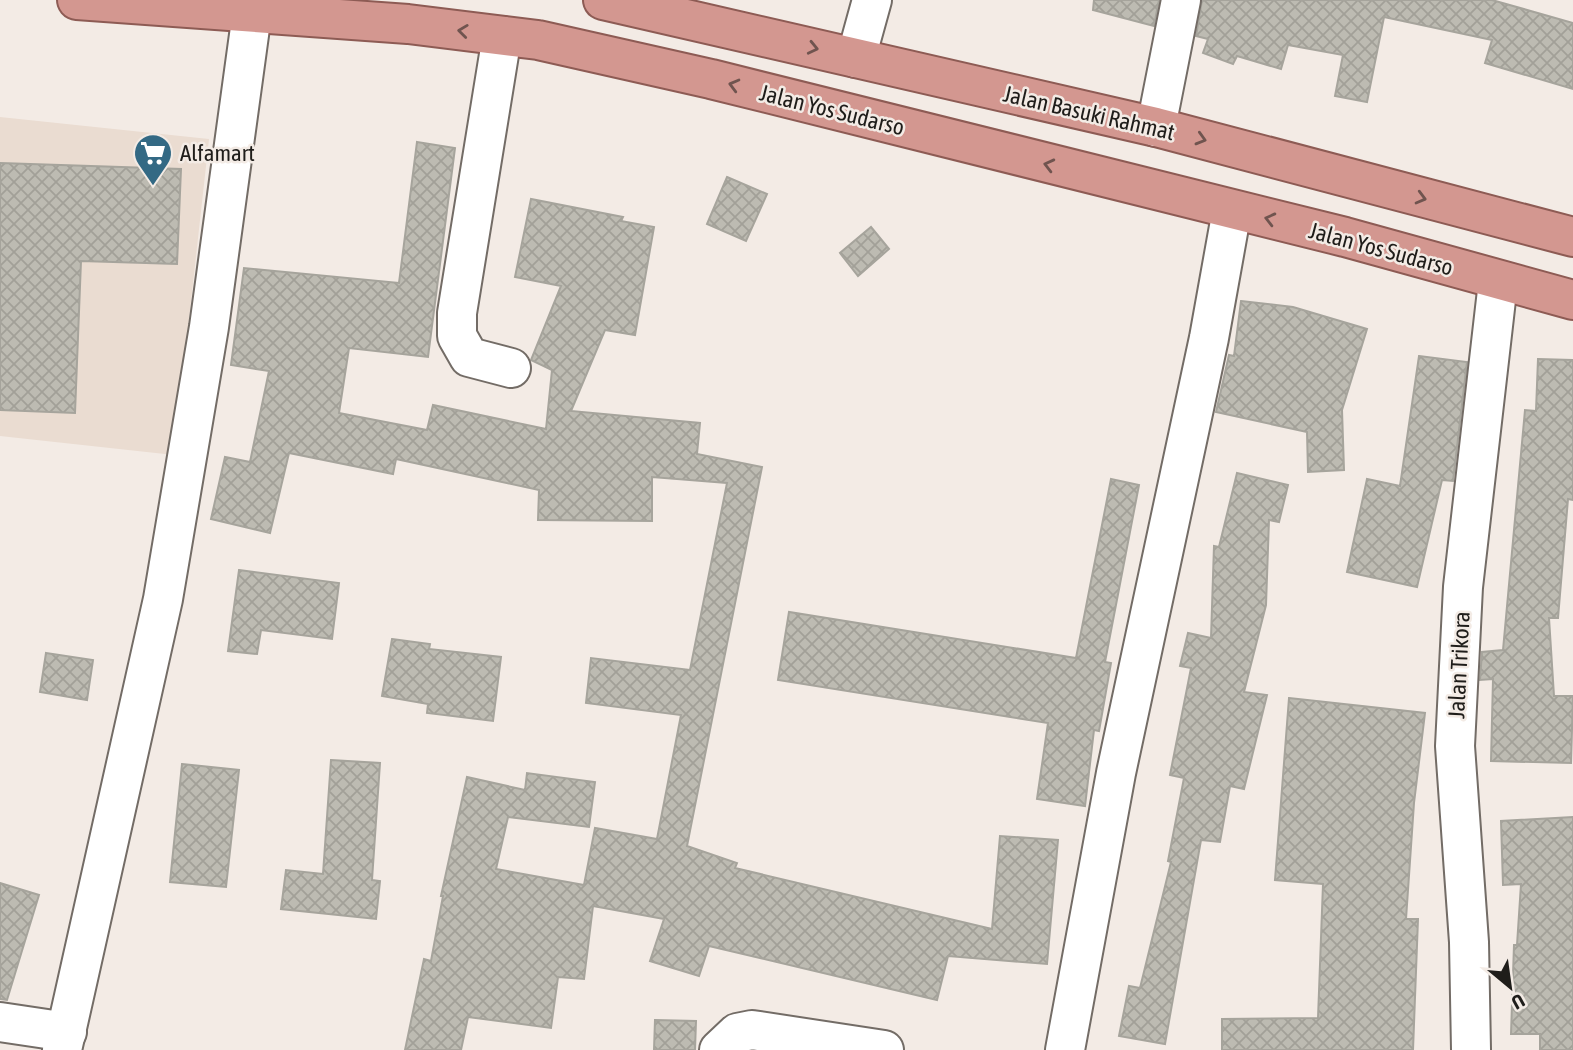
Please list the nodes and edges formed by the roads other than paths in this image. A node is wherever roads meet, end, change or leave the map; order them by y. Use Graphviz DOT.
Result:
graph roads {
  1 [pos="77,0"];
  2 [pos="603,0"];
  3 [pos="872,0"];
  4 [pos="1181,0"];
  5 [pos="252,13"];
  6 [pos="502,36"];
  7 [pos="856,58"];
  8 [pos="975,86"];
  9 [pos="1156,127"];
  10 [pos="960,143"];
  11 [pos="1232,210"];
  12 [pos="1573,237"];
  13 [pos="1498,282"];
  14 [pos="1573,300"];
  15 [pos="511,368"];
  16 [pos="0,1021"];
  17 [pos="64,1041"];
  18 [pos="719,1050"];
  19 [pos="884,1050"];
  20 [pos="1065,1050"];
  21 [pos="1471,1050"];
  1 -- 5 [label="highway, Jalan Yos Sudarso"];
  2 -- 7 [label="highway, Jalan Basuki Rahmat, one-way"];
  3 -- 7 [label="street"];
  4 -- 9 [label="street"];
  6 -- 5 [label="highway, Jalan Yos Sudarso, one-way"];
  5 -- 17 [label="street"];
  10 -- 6 [label="highway, Jalan Yos Sudarso, one-way"];
  6 -- 15 [label="street"];
  7 -- 8 [label="highway, Jalan Basuki Rahmat"];
  8 -- 9 [label="highway, Jalan Basuki Rahmat"];
  8 -- 10 [label="highway"];
  9 -- 12 [label="highway, Jalan Basuki Rahmat, one-way"];
  11 -- 10 [label="highway, Jalan Yos Sudarso, one-way"];
  13 -- 11 [label="highway, Jalan Yos Sudarso, one-way"];
  11 -- 20 [label="street"];
  13 -- 14 [label="highway, Jalan Yos Sudarso"];
  13 -- 21 [label="street, Jalan Trikora"];
  16 -- 17 [label="street"];
  18 -- 19 [label="street"];
}
